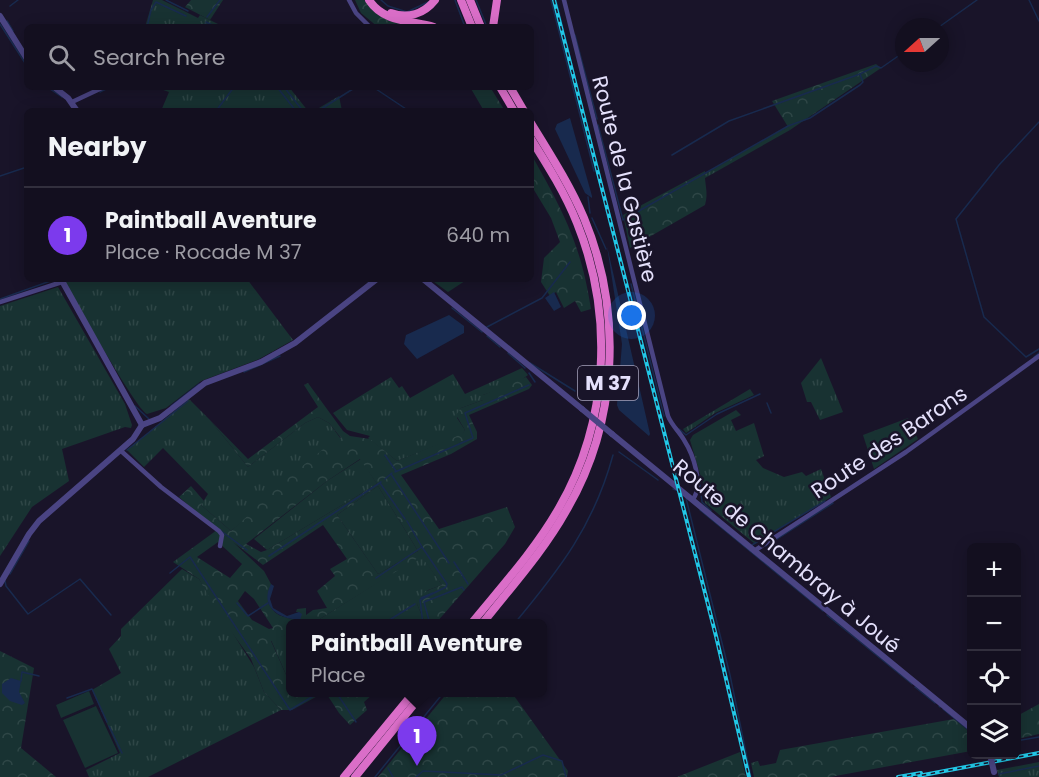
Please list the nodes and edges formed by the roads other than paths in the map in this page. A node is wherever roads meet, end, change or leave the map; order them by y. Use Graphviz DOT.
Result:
graph roads {
  1 [pos="349,0"];
  2 [pos="369,0"];
  3 [pos="375,0"];
  4 [pos="435,0"];
  5 [pos="461,0"];
  6 [pos="470,0"];
  7 [pos="496,0"];
  8 [pos="564,0"];
  9 [pos="0,16"];
  10 [pos="367,24"];
  11 [pos="418,24"];
  12 [pos="471,24"];
  13 [pos="480,24"];
  14 [pos="493,24"];
  15 [pos="24,54"];
  16 [pos="58,90"];
  17 [pos="98,90"];
  18 [pos="501,90"];
  19 [pos="512,90"];
  20 [pos="516,90"];
  21 [pos="72,102"];
  22 [pos="512,107"];
  23 [pos="75,108"];
  24 [pos="522,108"];
  25 [pos="523,108"];
  26 [pos="534,128"];
  27 [pos="534,144"];
  28 [pos="55,282"];
  29 [pos="62,282"];
  30 [pos="373,282"];
  31 [pos="427,282"];
  32 [pos="0,302"];
  33 [pos="1039,356"];
  34 [pos="142,425"];
  35 [pos="120,450"];
  36 [pos="693,499"];
  37 [pos="220,546"];
  38 [pos="754,551"];
  39 [pos="0,584"];
  40 [pos="475,619"];
  41 [pos="486,619"];
  42 [pos="411,697"];
  43 [pos="421,697"];
  44 [pos="967,725"];
  45 [pos="991,759"];
  46 [pos="994,775"];
  47 [pos="344,777"];
  48 [pos="355,777"];
  1 -- 10 [label="street"];
  2 -- 11 [label="highway"];
  3 -- 4 [label="highway"];
  5 -- 12 [label="highway"];
  6 -- 13 [label="highway"];
  7 -- 14 [label="highway"];
  8 -- 36 [label="street, Route de la Gastière"];
  9 -- 15 [label="street"];
  16 -- 21 [label="street"];
  17 -- 21 [label="street"];
  18 -- 22 [label="highway"];
  19 -- 24 [label="highway"];
  20 -- 25 [label="highway"];
  21 -- 23 [label="street"];
  26 -- 41 [label="highway, M 37"];
  27 -- 40 [label="highway, M 37"];
  28 -- 32 [label="street"];
  29 -- 34 [label="street"];
  30 -- 34 [label="street"];
  31 -- 36 [label="street, Route de Chambray à Joué, bridge"];
  33 -- 38 [label="street, Route des Barons"];
  34 -- 35 [label="street"];
  35 -- 37 [label="street"];
  35 -- 39 [label="street"];
  36 -- 38 [label="street, Route de Chambray à Joué"];
  38 -- 44 [label="street, Route de Chambray à Joué"];
  42 -- 47 [label="highway"];
  43 -- 48 [label="highway"];
  45 -- 46 [label="street, bridge"];
}
